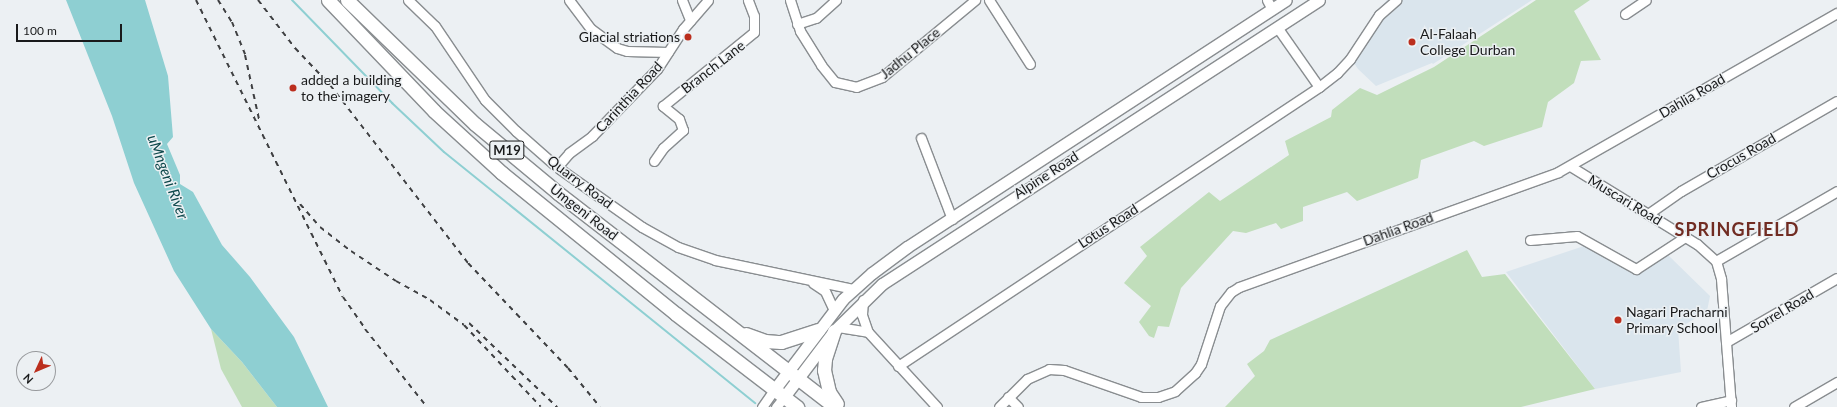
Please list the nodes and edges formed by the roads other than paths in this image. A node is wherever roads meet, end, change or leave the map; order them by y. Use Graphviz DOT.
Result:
graph roads {
  1 [pos="328,0"];
  2 [pos="347,0"];
  3 [pos="408,0"];
  4 [pos="569,0"];
  5 [pos="682,0"];
  6 [pos="708,0"];
  7 [pos="748,0"];
  8 [pos="790,0"];
  9 [pos="836,0"];
  10 [pos="975,0"];
  11 [pos="989,0"];
  12 [pos="1286,0"];
  13 [pos="1319,0"];
  14 [pos="1396,0"];
  15 [pos="1646,0"];
  16 [pos="1269,5"];
  17 [pos="1837,13"];
  18 [pos="1625,14"];
  19 [pos="690,20"];
  20 [pos="797,24"];
  21 [pos="1277,27"];
  22 [pos="668,52"];
  23 [pos="1030,64"];
  24 [pos="1318,87"];
  25 [pos="1837,101"];
  26 [pos="1113,115"];
  27 [pos="1140,115"];
  28 [pos="921,138"];
  29 [pos="654,161"];
  30 [pos="1570,166"];
  31 [pos="557,167"];
  32 [pos="1837,191"];
  33 [pos="1648,214"];
  34 [pos="952,219"];
  35 [pos="1685,237"];
  36 [pos="1530,240"];
  37 [pos="1716,261"];
  38 [pos="1837,278"];
  39 [pos="808,281"];
  40 [pos="854,289"];
  41 [pos="862,300"];
  42 [pos="834,310"];
  43 [pos="836,329"];
  44 [pos="818,330"];
  45 [pos="736,331"];
  46 [pos="868,332"];
  47 [pos="1726,342"];
  48 [pos="898,366"];
  49 [pos="788,371"];
  50 [pos="798,379"];
  51 [pos="1837,382"];
  52 [pos="1008,397"];
  53 [pos="778,398"];
  54 [pos="1731,404"];
  55 [pos="762,407"];
  56 [pos="797,407"];
  57 [pos="835,407"];
  58 [pos="839,407"];
  59 [pos="937,407"];
  60 [pos="999,407"];
  61 [pos="1018,407"];
  62 [pos="1701,407"];
  63 [pos="1794,407"];
  1 -- 53 [label="highway, Umgeni Road / M19"];
  2 -- 45 [label="highway, Umgeni Road / M19"];
  3 -- 31 [label="street, Quarry Road"];
  4 -- 22 [label="street"];
  5 -- 19 [label="street"];
  6 -- 19 [label="street, Carinthia Road"];
  7 -- 29 [label="street, Branch Lane"];
  8 -- 20 [label="street, Jadhu Place"];
  9 -- 20 [label="street"];
  10 -- 20 [label="street, Jadhu Place"];
  11 -- 23 [label="street"];
  12 -- 16 [label="main road, Alpine Road"];
  13 -- 21 [label="main road, Alpine Road"];
  14 -- 24 [label="street, Lotus Road"];
  15 -- 18 [label="street"];
  16 -- 26 [label="main road, Alpine Road"];
  17 -- 30 [label="street, Dahlia Road"];
  19 -- 22 [label="street, Carinthia Road"];
  21 -- 24 [label="street"];
  21 -- 27 [label="main road, Alpine Road"];
  22 -- 31 [label="street, Carinthia Road"];
  24 -- 48 [label="street, Lotus Road"];
  25 -- 33 [label="street, Crocus Road"];
  26 -- 27 [label="main road"];
  26 -- 34 [label="main road, Alpine Road"];
  27 -- 41 [label="main road, Alpine Road"];
  28 -- 34 [label="street"];
  30 -- 33 [label="street, Muscari Road"];
  30 -- 52 [label="street, Dahlia Road"];
  31 -- 39 [label="street, Quarry Road"];
  32 -- 37 [label="street"];
  33 -- 35 [label="street, Muscari Road"];
  34 -- 40 [label="main road, Alpine Road"];
  35 -- 36 [label="street"];
  35 -- 37 [label="street, Muscari Road"];
  37 -- 47 [label="street"];
  38 -- 47 [label="street, Sorrel Road"];
  39 -- 40 [label="street, Quarry Road"];
  39 -- 42 [label="street, Quarry Road"];
  40 -- 42 [label="main road, Alpine Road"];
  41 -- 43 [label="main road, Alpine Road"];
  41 -- 46 [label="street"];
  42 -- 44 [label="main road, Alpine Road"];
  43 -- 46 [label="street"];
  43 -- 50 [label="main road, Alpine Road"];
  43 -- 58 [label="highway"];
  44 -- 45 [label="highway"];
  44 -- 49 [label="main road, Alpine Road"];
  45 -- 49 [label="highway, Umgeni Road / M19"];
  46 -- 48 [label="street"];
  47 -- 54 [label="street"];
  48 -- 59 [label="street"];
  49 -- 50 [label="highway, Umgeni Road / M19"];
  49 -- 53 [label="main road, Alpine Road"];
  50 -- 53 [label="main road, Alpine Road"];
  50 -- 57 [label="highway, Umgeni Road / M19"];
  51 -- 63 [label="street"];
  52 -- 60 [label="street, Dahlia Road"];
  52 -- 61 [label="street"];
  53 -- 55 [label="street"];
  53 -- 56 [label="highway, Umgeni Road / M19"];
  54 -- 62 [label="street"];
}
